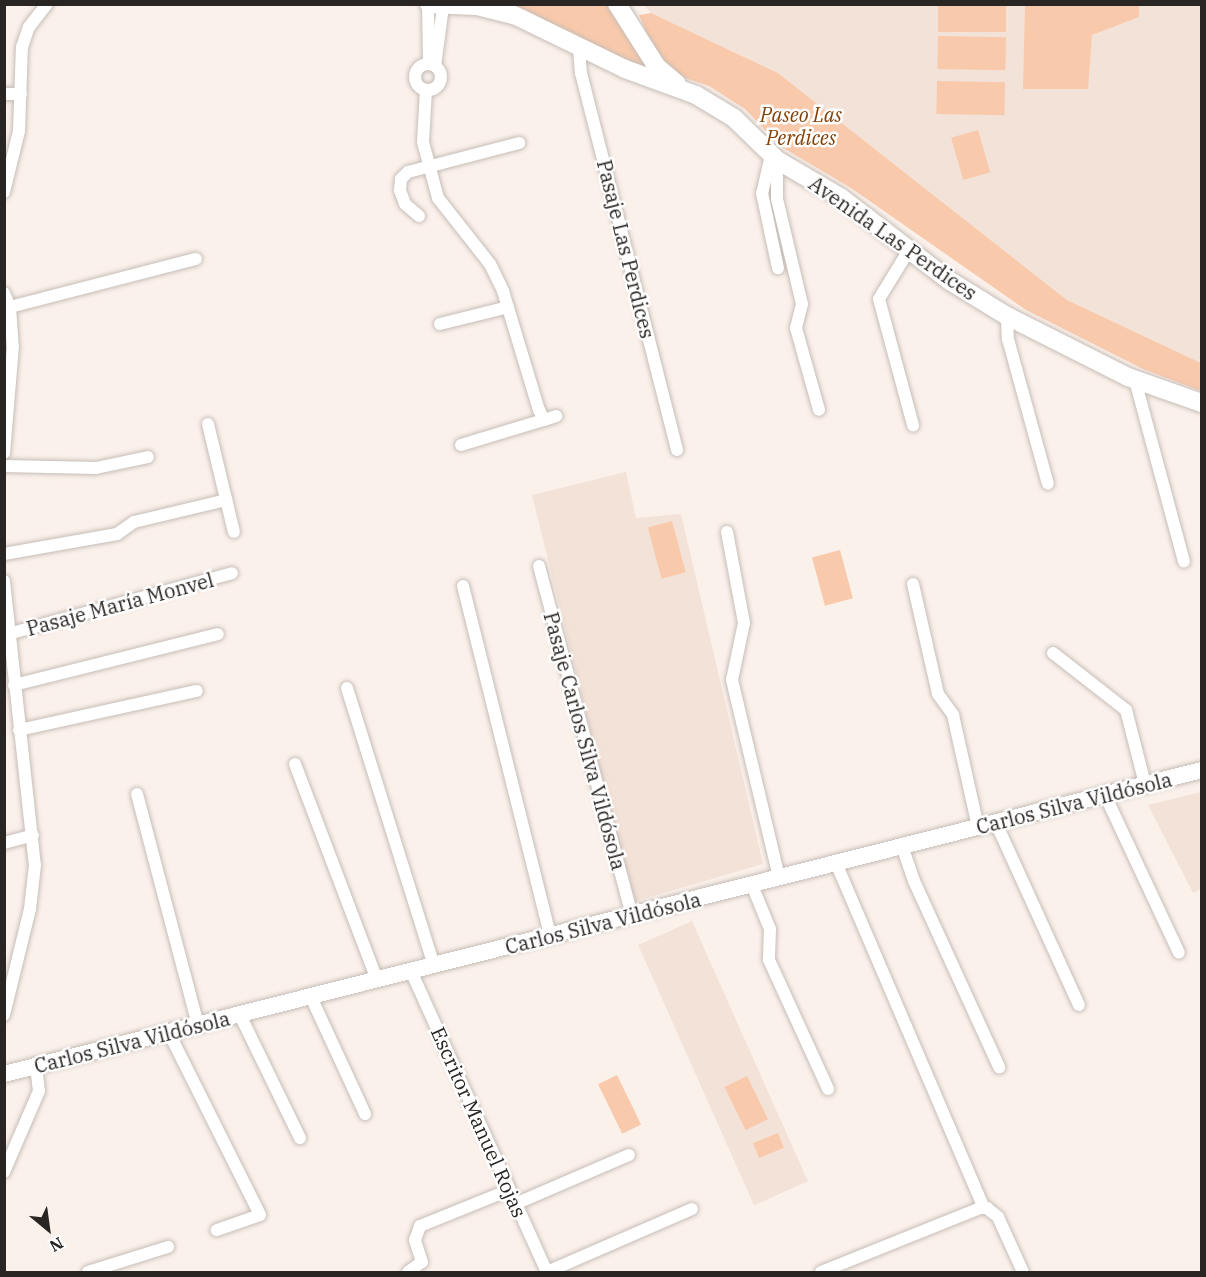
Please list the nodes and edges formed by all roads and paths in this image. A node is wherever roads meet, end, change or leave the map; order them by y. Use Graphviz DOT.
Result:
graph roads {
  1 [pos="47,4"];
  2 [pos="617,4"];
  3 [pos="433,5"];
  4 [pos="579,48"];
  5 [pos="647,52"];
  6 [pos="432,65"];
  7 [pos="625,69"];
  8 [pos="426,90"];
  9 [pos="4,94"];
  10 [pos="21,94"];
  11 [pos="696,95"];
  12 [pos="519,142"];
  13 [pos="774,158"];
  14 [pos="426,165"];
  15 [pos="8,177"];
  16 [pos="4,192"];
  17 [pos="419,216"];
  18 [pos="909,250"];
  19 [pos="196,259"];
  20 [pos="778,268"];
  21 [pos="4,293"];
  22 [pos="10,307"];
  23 [pos="508,307"];
  24 [pos="1007,316"];
  25 [pos="440,324"];
  26 [pos="1135,380"];
  27 [pos="1202,403"];
  28 [pos="819,410"];
  29 [pos="208,424"];
  30 [pos="913,425"];
  31 [pos="461,445"];
  32 [pos="677,450"];
  33 [pos="4,453"];
  34 [pos="148,457"];
  35 [pos="4,466"];
  36 [pos="1048,484"];
  37 [pos="226,500"];
  38 [pos="234,532"];
  39 [pos="726,532"];
  40 [pos="4,554"];
  41 [pos="1184,562"];
  42 [pos="539,566"];
  43 [pos="232,573"];
  44 [pos="4,581"];
  45 [pos="913,584"];
  46 [pos="463,586"];
  47 [pos="8,634"];
  48 [pos="218,634"];
  49 [pos="1053,653"];
  50 [pos="9,672"];
  51 [pos="14,685"];
  52 [pos="347,688"];
  53 [pos="197,691"];
  54 [pos="19,730"];
  55 [pos="295,764"];
  56 [pos="1202,770"];
  57 [pos="1145,784"];
  58 [pos="137,794"];
  59 [pos="1105,795"];
  60 [pos="996,823"];
  61 [pos="978,827"];
  62 [pos="33,835"];
  63 [pos="4,843"];
  64 [pos="903,846"];
  65 [pos="836,863"];
  66 [pos="779,878"];
  67 [pos="752,885"];
  68 [pos="632,915"];
  69 [pos="550,936"];
  70 [pos="1179,953"];
  71 [pos="434,966"];
  72 [pos="411,971"];
  73 [pos="377,980"];
  74 [pos="311,997"];
  75 [pos="1079,1005"];
  76 [pos="4,1015"];
  77 [pos="240,1015"];
  78 [pos="198,1025"];
  79 [pos="169,1033"];
  80 [pos="36,1066"];
  81 [pos="999,1067"];
  82 [pos="4,1074"];
  83 [pos="828,1089"];
  84 [pos="365,1114"];
  85 [pos="300,1138"];
  86 [pos="629,1155"];
  87 [pos="4,1172"];
  88 [pos="509,1190"];
  89 [pos="515,1204"];
  90 [pos="986,1208"];
  91 [pos="692,1209"];
  92 [pos="217,1230"];
  93 [pos="168,1247"];
  94 [pos="88,1272"];
  95 [pos="408,1272"];
  96 [pos="547,1272"];
  97 [pos="821,1272"];
  98 [pos="1023,1272"];
  1 -- 10 [label="street"];
  2 -- 5 [label="main road"];
  3 -- 4 [label="main road, Avenida Las Perdices"];
  3 -- 6 [label="street"];
  4 -- 7 [label="main road, Avenida Las Perdices"];
  4 -- 32 [label="street, Pasaje Las Perdices"];
  5 -- 7 [label="main road"];
  5 -- 11 [label="main road"];
  6 -- 8 [label="street"];
  6 -- 8 [label="street"];
  7 -- 11 [label="main road, Avenida Las Perdices"];
  8 -- 14 [label="street"];
  9 -- 10 [label="street"];
  10 -- 15 [label="street"];
  11 -- 13 [label="main road, Avenida Las Perdices"];
  12 -- 14 [label="street"];
  13 -- 18 [label="main road, Avenida Las Perdices"];
  13 -- 20 [label="street"];
  13 -- 28 [label="street"];
  14 -- 17 [label="street"];
  14 -- 23 [label="street"];
  15 -- 16 [label="street"];
  18 -- 24 [label="main road, Avenida Las Perdices"];
  18 -- 30 [label="street"];
  19 -- 22 [label="street"];
  21 -- 22 [label="street"];
  22 -- 33 [label="street"];
  23 -- 25 [label="street"];
  23 -- 31 [label="street"];
  24 -- 26 [label="main road, Avenida Las Perdices"];
  24 -- 36 [label="street"];
  26 -- 27 [label="main road, Avenida Las Perdices"];
  26 -- 41 [label="street"];
  29 -- 37 [label="street"];
  34 -- 35 [label="street"];
  37 -- 38 [label="street"];
  37 -- 40 [label="street"];
  39 -- 66 [label="street"];
  42 -- 68 [label="street, Pasaje Carlos Silva Vildósola"];
  43 -- 47 [label="street, Pasaje María Monvel"];
  44 -- 47 [label="street"];
  45 -- 61 [label="street"];
  46 -- 69 [label="street"];
  47 -- 50 [label="street"];
  48 -- 51 [label="street"];
  49 -- 57 [label="street"];
  50 -- 51 [label="street"];
  51 -- 54 [label="street"];
  52 -- 71 [label="street"];
  53 -- 54 [label="street"];
  54 -- 62 [label="street"];
  55 -- 73 [label="street"];
  56 -- 57 [label="street, Carlos Silva Vildósola"];
  57 -- 59 [label="street, Carlos Silva Vildósola"];
  58 -- 78 [label="street"];
  59 -- 60 [label="street, Carlos Silva Vildósola"];
  59 -- 70 [label="street"];
  60 -- 61 [label="street, Carlos Silva Vildósola"];
  60 -- 75 [label="street"];
  61 -- 64 [label="street, Carlos Silva Vildósola"];
  62 -- 63 [label="street"];
  62 -- 76 [label="street"];
  64 -- 65 [label="street, Carlos Silva Vildósola"];
  64 -- 81 [label="street"];
  65 -- 66 [label="street, Carlos Silva Vildósola"];
  65 -- 90 [label="street"];
  66 -- 67 [label="street, Carlos Silva Vildósola"];
  67 -- 68 [label="street, Carlos Silva Vildósola"];
  67 -- 83 [label="street"];
  68 -- 69 [label="street, Carlos Silva Vildósola"];
  69 -- 71 [label="street, Carlos Silva Vildósola"];
  71 -- 72 [label="street, Carlos Silva Vildósola"];
  72 -- 73 [label="street, Carlos Silva Vildósola"];
  72 -- 88 [label="street, Escritor Manuel Rojas"];
  73 -- 74 [label="street, Carlos Silva Vildósola"];
  74 -- 77 [label="street, Carlos Silva Vildósola"];
  74 -- 84 [label="street"];
  77 -- 78 [label="street, Carlos Silva Vildósola"];
  77 -- 85 [label="street"];
  78 -- 79 [label="street, Carlos Silva Vildósola"];
  79 -- 80 [label="street, Carlos Silva Vildósola"];
  79 -- 92 [label="street"];
  80 -- 82 [label="street, Carlos Silva Vildósola"];
  80 -- 87 [label="street"];
  86 -- 89 [label="street"];
  88 -- 89 [label="street, Escritor Manuel Rojas"];
  88 -- 95 [label="street"];
  89 -- 96 [label="street, Escritor Manuel Rojas"];
  90 -- 97 [label="street"];
  90 -- 98 [label="street"];
  91 -- 96 [label="street"];
  93 -- 94 [label="street"];
}
